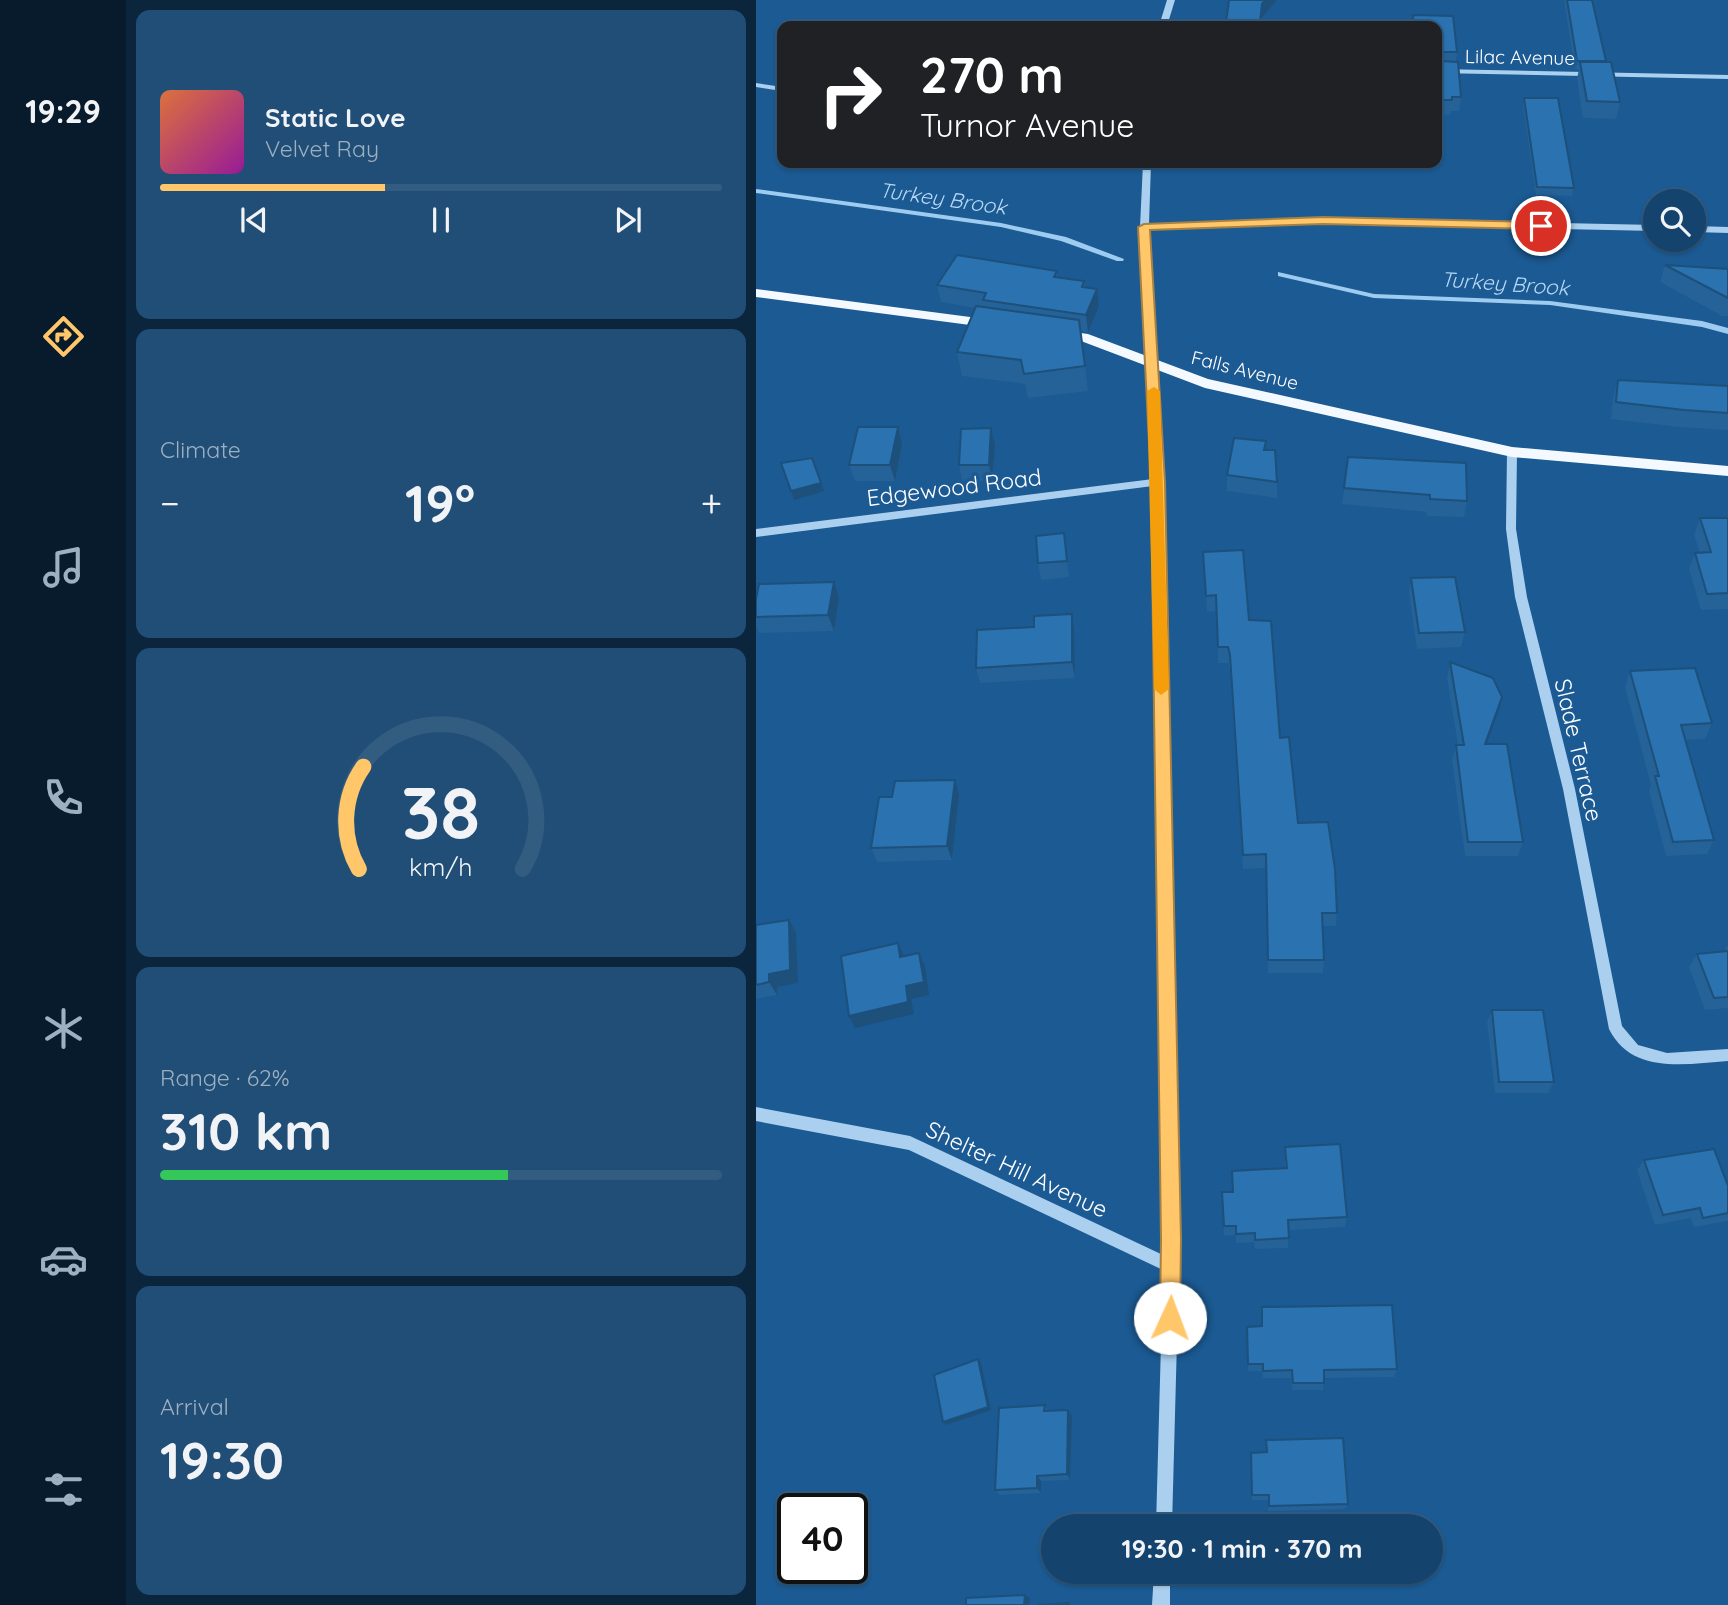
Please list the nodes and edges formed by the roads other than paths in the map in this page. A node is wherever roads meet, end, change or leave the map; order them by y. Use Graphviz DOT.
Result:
graph roads {
  1 [pos="1171,0"];
  2 [pos="1165,21"];
  3 [pos="1442,71"];
  4 [pos="1728,77"];
  5 [pos="756,85"];
  6 [pos="777,88"];
  7 [pos="1147,168"];
  8 [pos="1144,227"];
  9 [pos="1643,228"];
  10 [pos="1706,229"];
  11 [pos="1728,230"];
  12 [pos="756,293"];
  13 [pos="1006,326"];
  14 [pos="1044,331"];
  15 [pos="1152,364"];
  16 [pos="1512,452"];
  17 [pos="1728,471"];
  18 [pos="1158,482"];
  19 [pos="756,533"];
  20 [pos="1634,1050"];
  21 [pos="1728,1055"];
  22 [pos="756,1114"];
  23 [pos="1171,1266"];
  24 [pos="1164,1514"];
  25 [pos="1162,1584"];
  26 [pos="1161,1605"];
  1 -- 2 [label="street"];
  3 -- 4 [label="street, Lilac Avenue"];
  5 -- 6 [label="street"];
  7 -- 8 [label="street"];
  8 -- 9 [label="street"];
  8 -- 15 [label="street"];
  10 -- 11 [label="street"];
  12 -- 13 [label="main road"];
  14 -- 15 [label="main road, Falls Avenue"];
  15 -- 16 [label="main road, Falls Avenue"];
  15 -- 18 [label="street"];
  16 -- 17 [label="main road, Falls Avenue"];
  16 -- 20 [label="street, Slade Terrace"];
  18 -- 19 [label="street, Edgewood Road"];
  18 -- 23 [label="street"];
  20 -- 21 [label="street"];
  22 -- 23 [label="street, Shelter Hill Avenue"];
  23 -- 24 [label="street"];
  25 -- 26 [label="street"];
}
